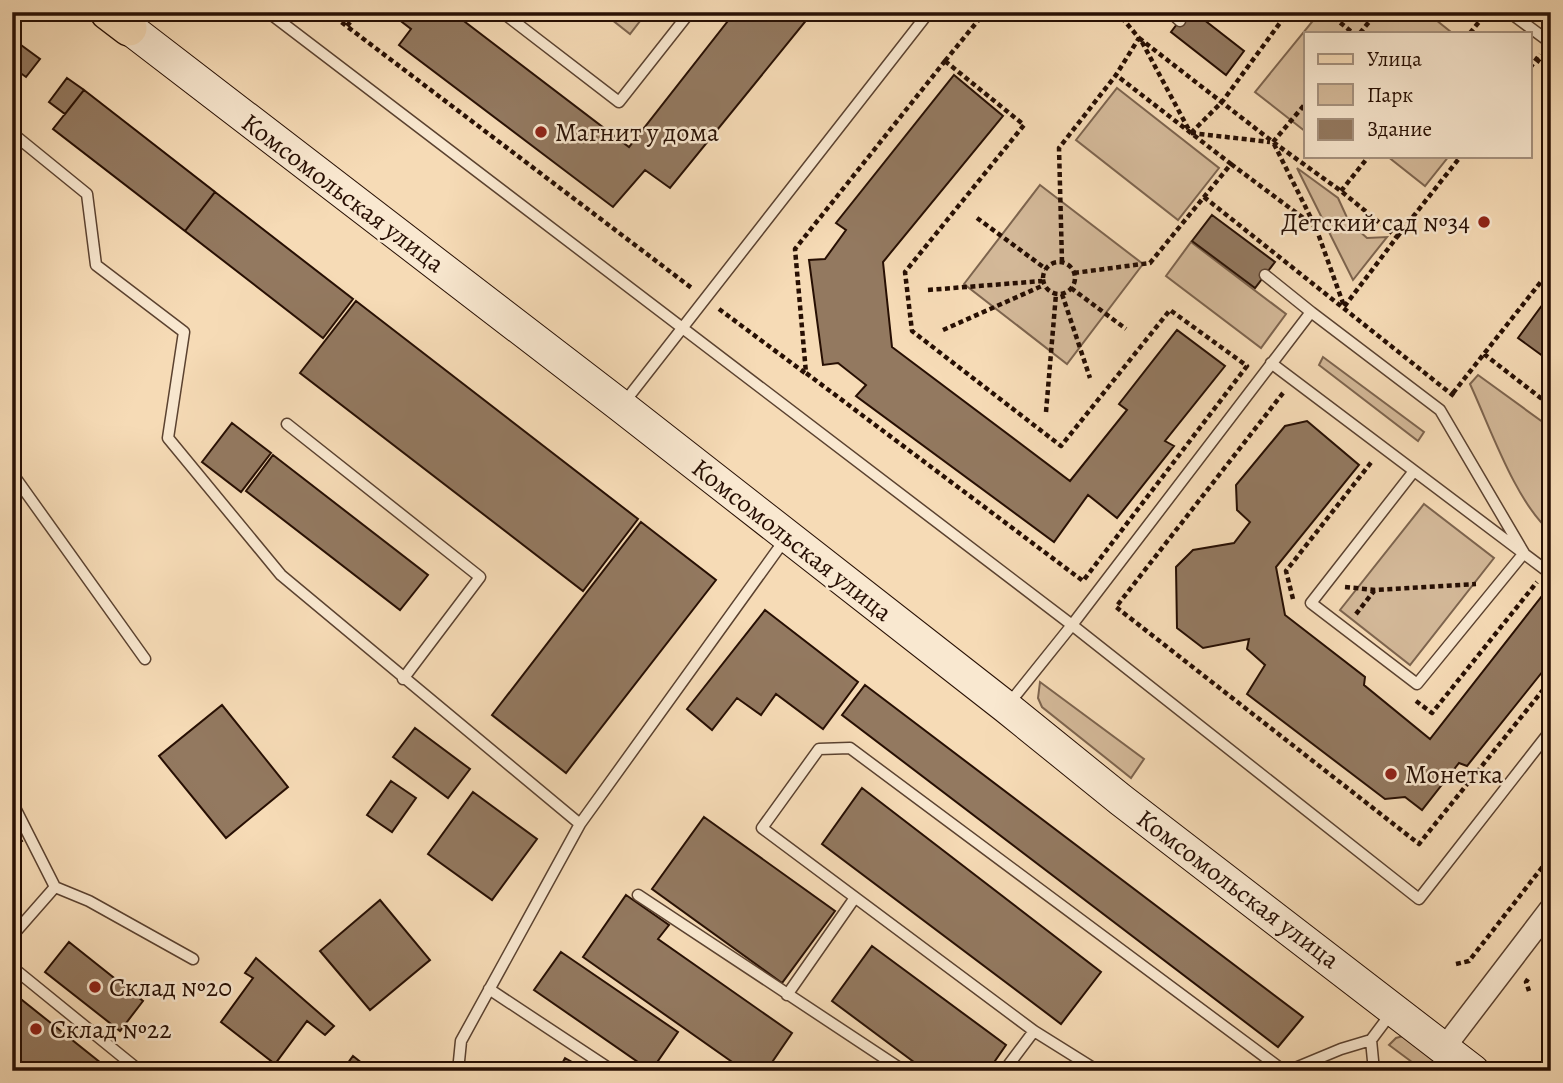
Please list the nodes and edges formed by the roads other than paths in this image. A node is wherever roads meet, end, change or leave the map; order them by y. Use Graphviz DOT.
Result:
graph roads {
  1 [pos="15,12"];
  2 [pos="268,12"];
  3 [pos="502,12"];
  4 [pos="690,12"];
  5 [pos="929,12"];
  6 [pos="1170,12"];
  7 [pos="1509,12"];
  8 [pos="12,18"];
  9 [pos="119,20"];
  10 [pos="1180,21"];
  11 [pos="1551,43"];
  12 [pos="12,133"];
  13 [pos="1265,275"];
  14 [pos="1311,312"];
  15 [pos="684,327"];
  16 [pos="1270,363"];
  17 [pos="621,406"];
  18 [pos="287,424"];
  19 [pos="1414,471"];
  20 [pos="12,473"];
  21 [pos="788,536"];
  22 [pos="1524,553"];
  23 [pos="1546,575"];
  24 [pos="1072,625"];
  25 [pos="145,659"];
  26 [pos="403,679"];
  27 [pos="1006,707"];
  28 [pos="1551,730"];
  29 [pos="12,802"];
  30 [pos="580,824"];
  31 [pos="55,887"];
  32 [pos="638,895"];
  33 [pos="855,899"];
  34 [pos="1551,908"];
  35 [pos="12,936"];
  36 [pos="193,959"];
  37 [pos="12,967"];
  38 [pos="489,989"];
  39 [pos="787,995"];
  40 [pos="1394,1010"];
  41 [pos="1034,1031"];
  42 [pos="1371,1040"];
  43 [pos="1444,1048"];
  44 [pos="140,1071"];
  45 [pos="458,1071"];
  46 [pos="613,1071"];
  47 [pos="904,1071"];
  48 [pos="1004,1071"];
  49 [pos="1098,1071"];
  50 [pos="1286,1071"];
  51 [pos="1374,1071"];
  52 [pos="1473,1071"];
  1 -- 8 [label="lane"];
  2 -- 15 [label="lane"];
  3 -- 4 [label="lane"];
  5 -- 15 [label="lane"];
  6 -- 10 [label="lane"];
  7 -- 11 [label="lane"];
  9 -- 17 [label="main road, Комсомольская улица"];
  12 -- 26 [label="lane"];
  13 -- 14 [label="lane"];
  14 -- 16 [label="lane"];
  14 -- 22 [label="lane"];
  15 -- 17 [label="lane"];
  15 -- 24 [label="lane"];
  16 -- 19 [label="lane"];
  16 -- 24 [label="lane"];
  17 -- 21 [label="main road, Комсомольская улица"];
  18 -- 26 [label="lane"];
  19 -- 22 [label="lane"];
  19 -- 22 [label="lane"];
  20 -- 25 [label="lane"];
  21 -- 27 [label="main road, Комсомольская улица"];
  21 -- 30 [label="lane"];
  22 -- 23 [label="lane"];
  24 -- 27 [label="lane"];
  24 -- 28 [label="lane"];
  26 -- 30 [label="lane"];
  27 -- 40 [label="main road, Комсомольская улица"];
  29 -- 31 [label="lane"];
  30 -- 38 [label="lane"];
  31 -- 35 [label="lane"];
  31 -- 36 [label="lane"];
  32 -- 39 [label="lane"];
  33 -- 39 [label="lane"];
  33 -- 41 [label="lane"];
  33 -- 50 [label="lane"];
  34 -- 43 [label="street"];
  37 -- 44 [label="lane"];
  38 -- 45 [label="lane"];
  38 -- 46 [label="lane"];
  39 -- 47 [label="lane"];
  40 -- 42 [label="lane"];
  40 -- 43 [label="main road, Комсомольская улица"];
  41 -- 48 [label="lane"];
  41 -- 49 [label="lane"];
  42 -- 50 [label="lane"];
  42 -- 51 [label="lane"];
  43 -- 52 [label="main road, Комсомольская улица"];
}
